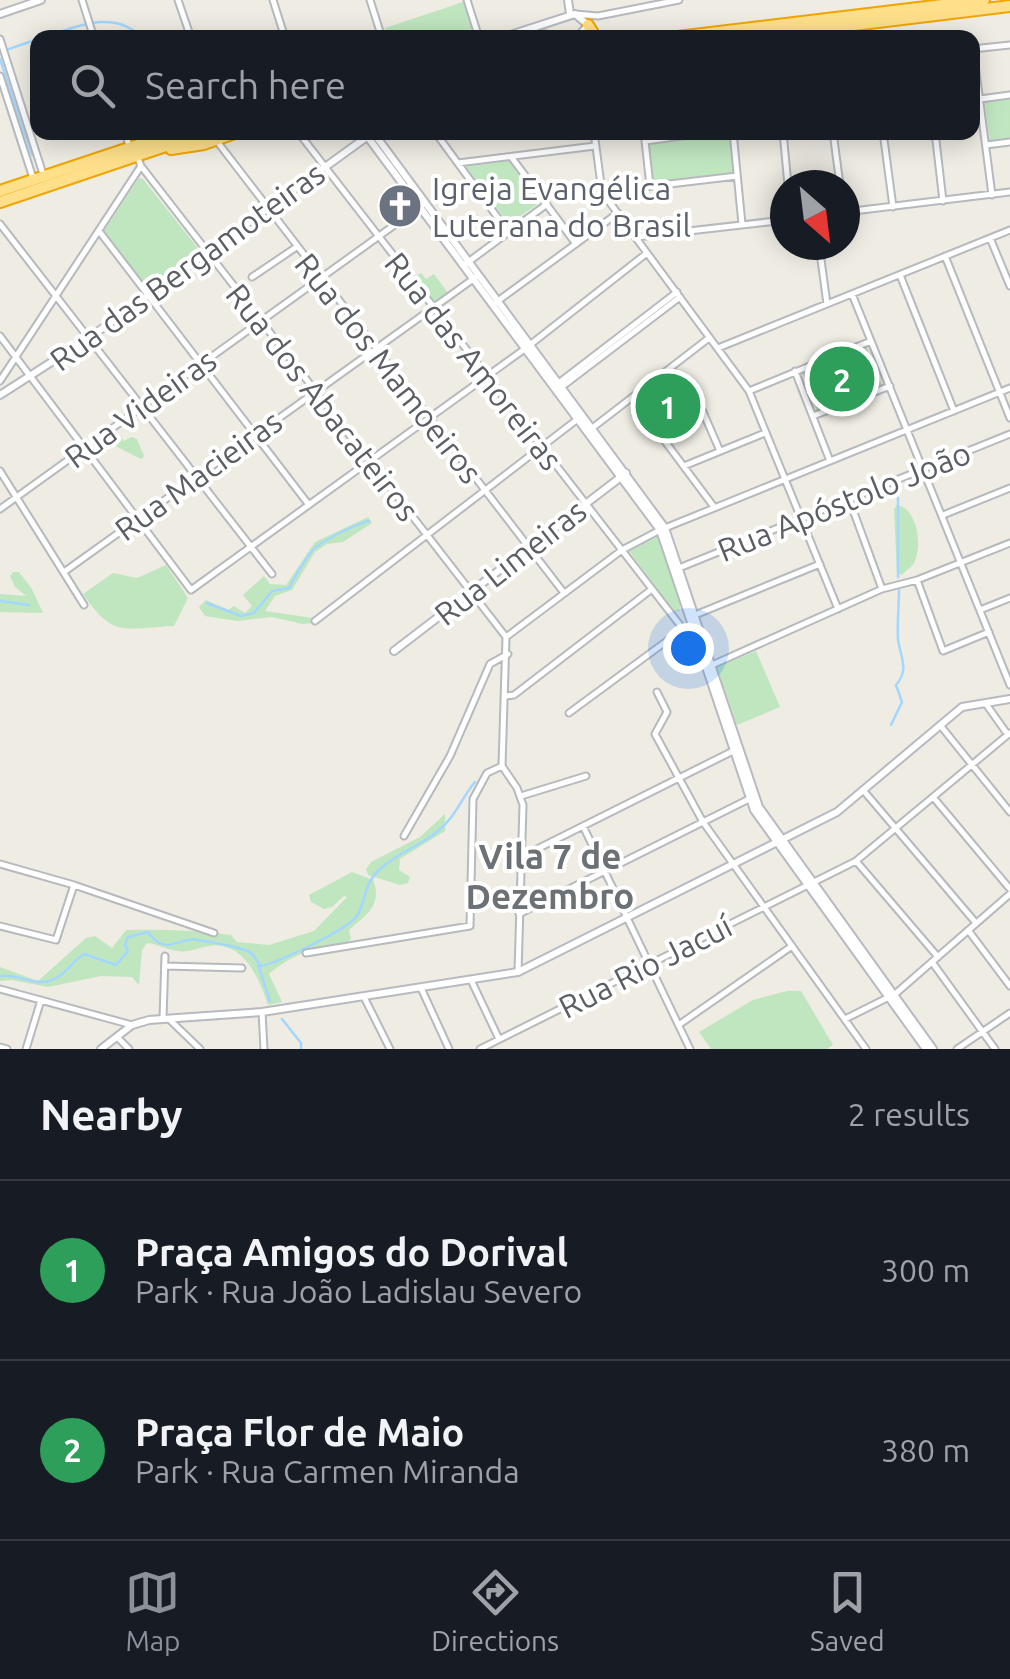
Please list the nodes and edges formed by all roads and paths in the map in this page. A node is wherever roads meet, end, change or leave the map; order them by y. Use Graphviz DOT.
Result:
graph roads {
  1 [pos="41,0"];
  2 [pos="82,0"];
  3 [pos="178,0"];
  4 [pos="273,0"];
  5 [pos="370,0"];
  6 [pos="467,0"];
  7 [pos="568,0"];
  8 [pos="678,0"];
  9 [pos="984,0"];
  10 [pos="661,2"];
  11 [pos="1010,6"];
  12 [pos="0,14"];
  13 [pos="573,14"];
  14 [pos="598,16"];
  15 [pos="560,19"];
  16 [pos="588,25"];
  17 [pos="91,30"];
  18 [pos="187,30"];
  19 [pos="282,30"];
  20 [pos="379,30"];
  21 [pos="476,30"];
  22 [pos="529,30"];
  23 [pos="563,30"];
  24 [pos="584,30"];
  25 [pos="591,30"];
  26 [pos="735,30"];
  27 [pos="819,30"];
  28 [pos="0,39"];
  29 [pos="1010,45"];
  30 [pos="980,48"];
  31 [pos="0,76"];
  32 [pos="1010,95"];
  33 [pos="980,99"];
  34 [pos="129,140"];
  35 [pos="165,140"];
  36 [pos="169,140"];
  37 [pos="200,140"];
  38 [pos="214,140"];
  39 [pos="304,140"];
  40 [pos="361,140"];
  41 [pos="374,140"];
  42 [pos="441,140"];
  43 [pos="595,140"];
  44 [pos="652,140"];
  45 [pos="734,140"];
  46 [pos="784,140"];
  47 [pos="834,140"];
  48 [pos="884,140"];
  49 [pos="936,140"];
  50 [pos="645,141"];
  51 [pos="1010,142"];
  52 [pos="986,145"];
  53 [pos="596,146"];
  54 [pos="512,156"];
  55 [pos="136,157"];
  56 [pos="458,163"];
  57 [pos="324,167"];
  58 [pos="787,170"];
  59 [pos="838,170"];
  60 [pos="738,176"];
  61 [pos="39,179"];
  62 [pos="650,186"];
  63 [pos="0,192"];
  64 [pos="602,192"];
  65 [pos="1010,192"];
  66 [pos="992,194"];
  67 [pos="942,200"];
  68 [pos="0,202"];
  69 [pos="547,204"];
  70 [pos="423,205"];
  71 [pos="893,206"];
  72 [pos="266,210"];
  73 [pos="860,210"];
  74 [pos="618,213"];
  75 [pos="770,222"];
  76 [pos="0,224"];
  77 [pos="742,225"];
  78 [pos="1010,230"];
  79 [pos="99,231"];
  80 [pos="509,232"];
  81 [pos="636,237"];
  82 [pos="378,238"];
  83 [pos="990,238"];
  84 [pos="576,244"];
  85 [pos="295,247"];
  86 [pos="207,252"];
  87 [pos="647,252"];
  88 [pos="945,256"];
  89 [pos="821,260"];
  90 [pos="467,264"];
  91 [pos="900,274"];
  92 [pos="252,277"];
  93 [pos="477,277"];
  94 [pos="320,279"];
  95 [pos="1010,286"];
  96 [pos="148,294"];
  97 [pos="852,294"];
  98 [pos="678,295"];
  99 [pos="57,296"];
  100 [pos="496,302"];
  101 [pos="827,304"];
  102 [pos="432,308"];
  103 [pos="260,322"];
  104 [pos="0,336"];
  105 [pos="89,338"];
  106 [pos="710,338"];
  107 [pos="871,341"];
  108 [pos="528,346"];
  109 [pos="718,348"];
  110 [pos="374,349"];
  111 [pos="16,360"];
  112 [pos="202,364"];
  113 [pos="670,368"];
  114 [pos="795,371"];
  115 [pos="487,376"];
  116 [pos="30,378"];
  117 [pos="0,381"];
  118 [pos="558,386"];
  119 [pos="890,386"];
  120 [pos="1010,388"];
  121 [pos="750,391"];
  122 [pos="315,392"];
  123 [pos="1000,392"];
  124 [pos="0,395"];
  125 [pos="632,397"];
  126 [pos="142,407"];
  127 [pos="954,410"];
  128 [pos="813,416"];
  129 [pos="429,418"];
  130 [pos="579,418"];
  131 [pos="1010,418"];
  132 [pos="590,429"];
  133 [pos="908,430"];
  134 [pos="766,433"];
  135 [pos="256,434"];
  136 [pos="1010,434"];
  137 [pos="542,447"];
  138 [pos="84,449"];
  139 [pos="720,452"];
  140 [pos="830,460"];
  141 [pos="370,462"];
  142 [pos="684,466"];
  143 [pos="924,469"];
  144 [pos="0,470"];
  145 [pos="625,474"];
  146 [pos="197,476"];
  147 [pos="785,479"];
  148 [pos="1010,488"];
  149 [pos="485,490"];
  150 [pos="16,497"];
  151 [pos="850,499"];
  152 [pos="586,504"];
  153 [pos="309,505"];
  154 [pos="0,508"];
  155 [pos="715,508"];
  156 [pos="942,516"];
  157 [pos="801,518"];
  158 [pos="137,519"];
  159 [pos="663,529"];
  160 [pos="427,535"];
  161 [pos="1010,543"];
  162 [pos="250,548"];
  163 [pos="529,548"];
  164 [pos="622,550"];
  165 [pos="961,563"];
  166 [pos="820,564"];
  167 [pos="678,568"];
  168 [pos="64,572"];
  169 [pos="272,574"];
  170 [pos="917,580"];
  171 [pos="652,589"];
  172 [pos="882,589"];
  173 [pos="471,592"];
  174 [pos="564,593"];
  175 [pos="1010,598"];
  176 [pos="84,604"];
  177 [pos="838,609"];
  178 [pos="687,610"];
  179 [pos="980,610"];
  180 [pos="696,615"];
  181 [pos="674,617"];
  182 [pos="315,621"];
  183 [pos="696,628"];
  184 [pos="682,629"];
  185 [pos="989,632"];
  186 [pos="506,637"];
  187 [pos="394,652"];
  188 [pos="508,654"];
  189 [pos="712,665"];
  190 [pos="1010,684"];
  191 [pos="656,692"];
  192 [pos="506,696"];
  193 [pos="1010,699"];
  194 [pos="986,704"];
  195 [pos="570,713"];
  196 [pos="940,725"];
  197 [pos="1009,734"];
  198 [pos="733,751"];
  199 [pos="971,765"];
  200 [pos="502,766"];
  201 [pos="586,776"];
  202 [pos="677,779"];
  203 [pos="863,790"];
  204 [pos="521,796"];
  205 [pos="933,797"];
  206 [pos="749,800"];
  207 [pos="1010,812"];
  208 [pos="703,822"];
  209 [pos="582,826"];
  210 [pos="895,828"];
  211 [pos="404,836"];
  212 [pos="779,840"];
  213 [pos="521,857"];
  214 [pos="856,861"];
  215 [pos="0,864"];
  216 [pos="733,864"];
  217 [pos="605,871"];
  218 [pos="810,883"];
  219 [pos="74,885"];
  220 [pos="1010,891"];
  221 [pos="763,906"];
  222 [pos="520,914"];
  223 [pos="627,916"];
  224 [pos="976,923"];
  225 [pos="0,926"];
  226 [pos="968,930"];
  227 [pos="214,933"];
  228 [pos="792,946"];
  229 [pos="306,953"];
  230 [pos="165,956"];
  231 [pos="935,959"];
  232 [pos="650,963"];
  233 [pos="164,966"];
  234 [pos="242,968"];
  235 [pos="518,972"];
  236 [pos="471,980"];
  237 [pos="1010,986"];
  238 [pos="421,988"];
  239 [pos="0,989"];
  240 [pos="891,996"];
  241 [pos="364,997"];
  242 [pos="41,1000"];
  243 [pos="262,1012"];
  244 [pos="1010,1013"];
  245 [pos="166,1018"];
  246 [pos="845,1019"];
  247 [pos="132,1025"];
  248 [pos="679,1025"];
  249 [pos="982,1032"];
  250 [pos="116,1036"];
  251 [pos="500,1039"];
  252 [pos="0,1047"];
  253 [pos="864,1048"];
  254 [pos="7,1049"];
  255 [pos="26,1049"];
  256 [pos="101,1049"];
  257 [pos="129,1049"];
  258 [pos="200,1049"];
  259 [pos="264,1049"];
  260 [pos="390,1049"];
  261 [pos="449,1049"];
  262 [pos="480,1049"];
  263 [pos="690,1049"];
  264 [pos="929,1049"];
  265 [pos="956,1049"];
  266 [pos="995,1049"];
  1 -- 12 [label="street"];
  2 -- 17 [label="street"];
  3 -- 18 [label="street"];
  4 -- 19 [label="street"];
  5 -- 20 [label="street"];
  6 -- 21 [label="street"];
  7 -- 13 [label="street"];
  8 -- 10 [label="street"];
  9 -- 26 [label="highway"];
  10 -- 14 [label="street"];
  11 -- 27 [label="highway"];
  13 -- 14 [label="street"];
  13 -- 15 [label="street"];
  13 -- 16 [label="street"];
  14 -- 16 [label="street"];
  15 -- 22 [label="street"];
  15 -- 23 [label="street"];
  16 -- 24 [label="street"];
  16 -- 25 [label="highway"];
  28 -- 61 [label="street"];
  29 -- 30 [label="street"];
  31 -- 61 [label="street"];
  32 -- 33 [label="street"];
  33 -- 52 [label="street"];
  34 -- 55 [label="street"];
  35 -- 55 [label="highway"];
  36 -- 37 [label="highway"];
  38 -- 72 [label="street, Rua dos Mamoeiros"];
  39 -- 57 [label="street, Rua das Amoreiras"];
  40 -- 57 [label="street, Rua das Bergamoteiras"];
  41 -- 70 [label="street"];
  42 -- 56 [label="street"];
  43 -- 53 [label="street"];
  44 -- 50 [label="street"];
  45 -- 60 [label="street"];
  46 -- 58 [label="street"];
  47 -- 59 [label="street"];
  48 -- 71 [label="street"];
  49 -- 67 [label="street"];
  50 -- 62 [label="street"];
  51 -- 52 [label="street"];
  52 -- 66 [label="street"];
  53 -- 54 [label="street"];
  53 -- 64 [label="street"];
  54 -- 56 [label="street"];
  54 -- 69 [label="street"];
  55 -- 61 [label="highway"];
  55 -- 68 [label="highway"];
  55 -- 79 [label="street"];
  55 -- 86 [label="street, Rua dos Abacateiros"];
  56 -- 80 [label="street"];
  57 -- 72 [label="street, Rua das Bergamoteiras"];
  57 -- 82 [label="street, Rua das Amoreiras"];
  60 -- 62 [label="street"];
  60 -- 77 [label="street"];
  61 -- 63 [label="highway"];
  62 -- 64 [label="street"];
  64 -- 74 [label="street"];
  65 -- 66 [label="street"];
  66 -- 67 [label="street"];
  67 -- 71 [label="street"];
  69 -- 80 [label="street"];
  69 -- 84 [label="street"];
  70 -- 82 [label="street, Rua Videiras"];
  70 -- 90 [label="street"];
  71 -- 73 [label="street"];
  72 -- 85 [label="street, Rua dos Mamoeiros"];
  72 -- 86 [label="street, Rua das Bergamoteiras"];
  74 -- 81 [label="street"];
  74 -- 84 [label="street"];
  75 -- 77 [label="street"];
  76 -- 99 [label="street"];
  77 -- 81 [label="street"];
  78 -- 83 [label="street"];
  79 -- 96 [label="street"];
  79 -- 99 [label="street"];
  80 -- 90 [label="street"];
  81 -- 87 [label="street"];
  82 -- 94 [label="street, Rua Videiras"];
  82 -- 102 [label="street, Rua das Amoreiras"];
  83 -- 88 [label="street"];
  83 -- 95 [label="street"];
  84 -- 100 [label="street"];
  85 -- 92 [label="street"];
  85 -- 94 [label="street, Rua dos Mamoeiros"];
  86 -- 96 [label="street, Rua das Bergamoteiras"];
  86 -- 103 [label="street, Rua dos Abacateiros"];
  87 -- 98 [label="street"];
  87 -- 108 [label="street"];
  88 -- 91 [label="street"];
  88 -- 123 [label="street"];
  89 -- 101 [label="street"];
  90 -- 93 [label="street"];
  91 -- 97 [label="street"];
  91 -- 127 [label="street"];
  93 -- 100 [label="street"];
  93 -- 102 [label="street, Rua Macieiras"];
  94 -- 103 [label="street, Rua Videiras"];
  94 -- 110 [label="street, Rua dos Mamoeiros"];
  96 -- 105 [label="street, Rua das Bergamoteiras"];
  96 -- 112 [label="street"];
  97 -- 101 [label="street"];
  97 -- 107 [label="street"];
  98 -- 106 [label="street"];
  98 -- 118 [label="street"];
  99 -- 105 [label="street"];
  99 -- 111 [label="street"];
  100 -- 108 [label="street"];
  101 -- 109 [label="street"];
  102 -- 110 [label="street, Rua Macieiras"];
  102 -- 115 [label="street, Rua das Amoreiras"];
  103 -- 112 [label="street, Rua Videiras"];
  103 -- 122 [label="street, Rua dos Abacateiros"];
  104 -- 111 [label="street"];
  105 -- 116 [label="street, Rua das Bergamoteiras"];
  105 -- 126 [label="street"];
  106 -- 109 [label="street"];
  106 -- 113 [label="street"];
  107 -- 114 [label="street"];
  107 -- 119 [label="street"];
  108 -- 115 [label="street"];
  108 -- 118 [label="street"];
  109 -- 121 [label="street"];
  110 -- 122 [label="street, Rua Macieiras"];
  110 -- 129 [label="street, Rua dos Mamoeiros"];
  111 -- 116 [label="street"];
  111 -- 117 [label="street"];
  112 -- 126 [label="street, Rua Videiras"];
  112 -- 135 [label="street"];
  113 -- 125 [label="street"];
  113 -- 139 [label="street"];
  114 -- 121 [label="street"];
  114 -- 128 [label="street"];
  115 -- 129 [label="street"];
  115 -- 137 [label="street, Rua das Amoreiras"];
  116 -- 124 [label="street, Rua das Bergamoteiras"];
  116 -- 138 [label="street"];
  118 -- 130 [label="street"];
  118 -- 132 [label="street"];
  119 -- 128 [label="street"];
  119 -- 133 [label="street"];
  120 -- 123 [label="street"];
  121 -- 134 [label="street"];
  122 -- 135 [label="street, Rua Macieiras"];
  122 -- 141 [label="street, Rua dos Abacateiros"];
  123 -- 127 [label="street"];
  123 -- 131 [label="street"];
  125 -- 132 [label="street"];
  125 -- 142 [label="street"];
  126 -- 138 [label="street, Rua Videiras"];
  126 -- 146 [label="street"];
  127 -- 133 [label="street"];
  128 -- 140 [label="street"];
  129 -- 141 [label="street"];
  129 -- 149 [label="street, Rua dos Mamoeiros"];
  130 -- 132 [label="street"];
  130 -- 137 [label="street"];
  132 -- 145 [label="street"];
  133 -- 140 [label="street"];
  133 -- 143 [label="street"];
  134 -- 139 [label="street"];
  134 -- 147 [label="street"];
  135 -- 146 [label="street, Rua Macieiras"];
  135 -- 153 [label="street"];
  136 -- 143 [label="street, Rua Apóstolo João"];
  137 -- 149 [label="street"];
  137 -- 152 [label="street, Rua das Amoreiras"];
  138 -- 150 [label="street, Rua Videiras"];
  138 -- 158 [label="street"];
  139 -- 142 [label="street"];
  140 -- 147 [label="street"];
  141 -- 153 [label="street"];
  141 -- 160 [label="street, Rua dos Abacateiros"];
  142 -- 155 [label="street"];
  143 -- 151 [label="street, Rua Apóstolo João"];
  143 -- 156 [label="street"];
  144 -- 150 [label="street"];
  145 -- 152 [label="street, Rua Limeiras"];
  145 -- 159 [label="street"];
  146 -- 158 [label="street, Rua Macieiras"];
  146 -- 162 [label="street"];
  147 -- 155 [label="street"];
  147 -- 157 [label="street"];
  148 -- 156 [label="street"];
  149 -- 160 [label="street"];
  149 -- 163 [label="street, Rua dos Mamoeiros"];
  150 -- 154 [label="street, Rua Videiras"];
  150 -- 168 [label="street"];
  151 -- 157 [label="street, Rua Apóstolo João"];
  151 -- 172 [label="street"];
  152 -- 163 [label="street, Rua Limeiras"];
  152 -- 164 [label="street, Rua das Amoreiras"];
  153 -- 162 [label="street"];
  155 -- 159 [label="street"];
  156 -- 165 [label="street"];
  157 -- 166 [label="street"];
  157 -- 167 [label="street, Rua Apóstolo João"];
  158 -- 162 [label="street"];
  158 -- 168 [label="street, Rua Macieiras"];
  159 -- 164 [label="street"];
  159 -- 167 [label="street"];
  159 -- 178 [label="street"];
  160 -- 173 [label="street, Rua dos Abacateiros"];
  160 -- 182 [label="street"];
  161 -- 165 [label="street"];
  162 -- 169 [label="street"];
  163 -- 173 [label="street, Rua Limeiras"];
  163 -- 174 [label="street, Rua dos Mamoeiros"];
  164 -- 171 [label="street, Rua das Amoreiras"];
  164 -- 174 [label="street"];
  165 -- 170 [label="street"];
  165 -- 179 [label="street"];
  166 -- 177 [label="street"];
  166 -- 180 [label="street"];
  167 -- 180 [label="street"];
  168 -- 176 [label="street"];
  170 -- 172 [label="street"];
  170 -- 185 [label="street"];
  171 -- 181 [label="street, Rua das Amoreiras"];
  171 -- 192 [label="street"];
  172 -- 177 [label="street"];
  173 -- 186 [label="street, Rua dos Abacateiros"];
  173 -- 187 [label="street, Rua Limeiras"];
  174 -- 186 [label="street"];
  175 -- 179 [label="street"];
  177 -- 189 [label="street"];
  178 -- 181 [label="street"];
  178 -- 183 [label="street"];
  179 -- 185 [label="street"];
  180 -- 183 [label="street"];
  181 -- 184 [label="street, Rua das Amoreiras"];
  183 -- 184 [label="street"];
  183 -- 189 [label="street"];
  183 -- 198 [label="street"];
  184 -- 195 [label="street"];
  185 -- 190 [label="street"];
  186 -- 188 [label="street"];
  188 -- 192 [label="street"];
  188 -- 211 [label="street"];
  189 -- 212 [label="street"];
  191 -- 202 [label="street"];
  192 -- 200 [label="street"];
  193 -- 194 [label="street"];
  194 -- 196 [label="street"];
  194 -- 197 [label="street"];
  196 -- 199 [label="street"];
  196 -- 203 [label="street"];
  197 -- 199 [label="street, Rua Rio Jacuí"];
  198 -- 202 [label="street"];
  198 -- 206 [label="street"];
  199 -- 205 [label="street, Rua Rio Jacuí"];
  199 -- 207 [label="street"];
  200 -- 204 [label="street"];
  200 -- 229 [label="street"];
  201 -- 204 [label="street"];
  202 -- 208 [label="street"];
  202 -- 209 [label="street"];
  203 -- 210 [label="street"];
  203 -- 212 [label="street"];
  204 -- 213 [label="street"];
  205 -- 210 [label="street, Rua Rio Jacuí"];
  205 -- 220 [label="street"];
  206 -- 208 [label="street"];
  206 -- 212 [label="street"];
  208 -- 216 [label="street"];
  208 -- 217 [label="street"];
  209 -- 213 [label="street"];
  209 -- 217 [label="street"];
  210 -- 214 [label="street, Rua Rio Jacuí"];
  210 -- 224 [label="street"];
  212 -- 216 [label="street"];
  212 -- 218 [label="street"];
  213 -- 222 [label="street"];
  214 -- 218 [label="street, Rua Rio Jacuí"];
  214 -- 231 [label="street"];
  215 -- 219 [label="street"];
  216 -- 221 [label="street"];
  216 -- 223 [label="street"];
  217 -- 222 [label="street"];
  217 -- 223 [label="street"];
  218 -- 221 [label="street, Rua Rio Jacuí"];
  218 -- 240 [label="street"];
  219 -- 225 [label="street"];
  219 -- 227 [label="street"];
  220 -- 224 [label="street"];
  221 -- 228 [label="street"];
  221 -- 232 [label="street, Rua Rio Jacuí"];
  222 -- 235 [label="street"];
  223 -- 232 [label="street"];
  223 -- 235 [label="street"];
  224 -- 226 [label="street"];
  226 -- 231 [label="street"];
  226 -- 237 [label="street"];
  228 -- 246 [label="street"];
  228 -- 248 [label="street"];
  230 -- 233 [label="street"];
  231 -- 240 [label="street"];
  231 -- 249 [label="street"];
  232 -- 248 [label="street"];
  232 -- 251 [label="street, Rua Rio Jacuí"];
  233 -- 234 [label="street"];
  233 -- 245 [label="street"];
  235 -- 236 [label="street"];
  236 -- 238 [label="street"];
  236 -- 251 [label="street"];
  238 -- 241 [label="street"];
  238 -- 261 [label="street"];
  239 -- 242 [label="street"];
  240 -- 246 [label="street"];
  240 -- 264 [label="street"];
  241 -- 243 [label="street"];
  241 -- 260 [label="street"];
  242 -- 247 [label="street"];
  242 -- 255 [label="street"];
  243 -- 245 [label="street"];
  243 -- 259 [label="street"];
  244 -- 249 [label="street"];
  245 -- 247 [label="street"];
  245 -- 258 [label="street"];
  246 -- 253 [label="street"];
  247 -- 250 [label="street"];
  248 -- 263 [label="street"];
  249 -- 265 [label="street"];
  249 -- 266 [label="street"];
  250 -- 256 [label="street"];
  250 -- 257 [label="street"];
  251 -- 262 [label="street, Rua Rio Jacuí"];
  252 -- 254 [label="street"];
}
